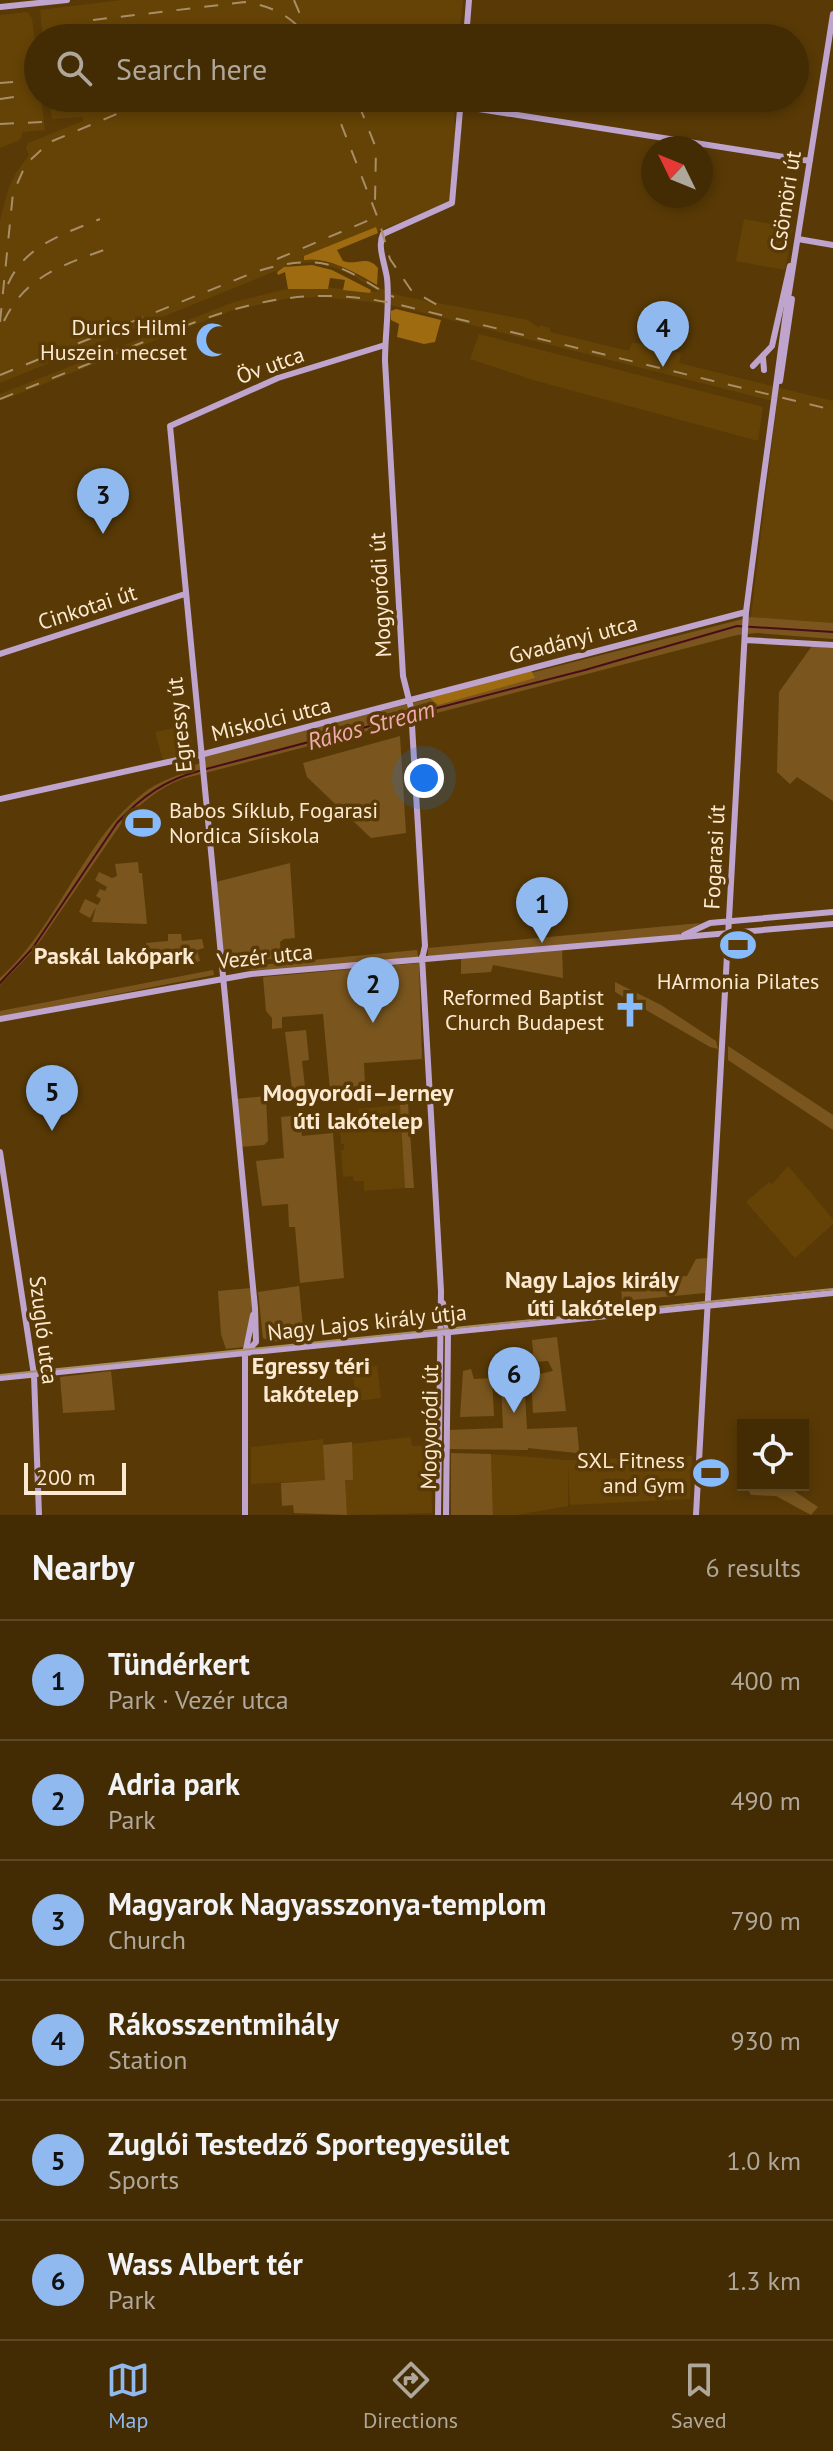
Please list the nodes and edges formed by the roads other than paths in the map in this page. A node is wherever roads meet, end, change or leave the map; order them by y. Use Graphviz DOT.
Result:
graph roads {
  1 [pos="67,0"];
  2 [pos="469,0"];
  3 [pos="0,7"];
  4 [pos="833,14"];
  5 [pos="467,24"];
  6 [pos="459,112"];
  7 [pos="498,112"];
  8 [pos="810,161"];
  9 [pos="798,239"];
  10 [pos="833,245"];
  11 [pos="796,251"];
  12 [pos="385,345"];
  13 [pos="763,358"];
  14 [pos="753,366"];
  15 [pos="764,370"];
  16 [pos="780,381"];
  17 [pos="774,394"];
  18 [pos="170,426"];
  19 [pos="185,594"];
  20 [pos="746,612"];
  21 [pos="732,615"];
  22 [pos="745,628"];
  23 [pos="745,640"];
  24 [pos="833,645"];
  25 [pos="0,654"];
  26 [pos="410,704"];
  27 [pos="200,755"];
  28 [pos="0,799"];
  29 [pos="833,912"];
  30 [pos="739,920"];
  31 [pos="729,921"];
  32 [pos="833,924"];
  33 [pos="697,932"];
  34 [pos="728,933"];
  35 [pos="422,959"];
  36 [pos="222,977"];
  37 [pos="0,1019"];
  38 [pos="0,1152"];
  39 [pos="833,1293"];
  40 [pos="709,1305"];
  41 [pos="444,1332"];
  42 [pos="245,1354"];
  43 [pos="34,1375"];
  44 [pos="0,1378"];
  45 [pos="39,1515"];
  46 [pos="245,1515"];
  47 [pos="438,1515"];
  48 [pos="446,1515"];
  49 [pos="696,1515"];
  1 -- 3 [label="street"];
  2 -- 5 [label="street"];
  4 -- 8 [label="street, Csömöri út"];
  6 -- 12 [label="street, Mogyoródi út"];
  7 -- 8 [label="street"];
  8 -- 9 [label="street, Csömöri út"];
  9 -- 10 [label="street"];
  9 -- 11 [label="street, Csömöri út"];
  11 -- 13 [label="street"];
  11 -- 16 [label="street"];
  11 -- 17 [label="street, Csömöri út, bridge"];
  12 -- 18 [label="street, Öv utca"];
  12 -- 26 [label="street, Mogyoródi út"];
  13 -- 14 [label="street"];
  13 -- 15 [label="street"];
  17 -- 20 [label="street, Fogarasi út, bridge"];
  18 -- 19 [label="street, Egressy út"];
  19 -- 25 [label="street, Cinkotai út"];
  19 -- 27 [label="street, Egressy út"];
  20 -- 21 [label="street, Gvadányi utca"];
  20 -- 22 [label="street, Fogarasi út"];
  21 -- 22 [label="street"];
  21 -- 26 [label="street, Gvadányi utca"];
  22 -- 23 [label="street, Fogarasi út"];
  23 -- 24 [label="street"];
  23 -- 31 [label="street, Fogarasi út"];
  26 -- 27 [label="street, Miskolci utca"];
  26 -- 35 [label="street, Mogyoródi út"];
  27 -- 28 [label="street, Miskolci utca"];
  27 -- 36 [label="street, Egressy út"];
  29 -- 30 [label="street, Vezér utca"];
  30 -- 31 [label="street, Vezér utca"];
  30 -- 34 [label="street"];
  31 -- 33 [label="street, Vezér utca"];
  31 -- 34 [label="street, Fogarasi út"];
  32 -- 34 [label="street, Vezér utca"];
  33 -- 34 [label="street, Vezér utca"];
  33 -- 35 [label="street, Vezér utca"];
  34 -- 40 [label="street, Fogarasi út"];
  35 -- 36 [label="street, Vezér utca"];
  35 -- 41 [label="street, Mogyoródi út"];
  36 -- 37 [label="street, Vezér utca"];
  36 -- 42 [label="street, Egressy út"];
  38 -- 43 [label="street, Szugló utca"];
  39 -- 40 [label="street, Nagy Lajos király útja"];
  40 -- 41 [label="street, Nagy Lajos király útja"];
  40 -- 49 [label="street, Fogarasi út"];
  41 -- 42 [label="street, Nagy Lajos király útja"];
  41 -- 47 [label="street, Mogyoródi út"];
  41 -- 48 [label="street, Mogyoródi út"];
  42 -- 43 [label="street, Nagy Lajos király útja"];
  42 -- 46 [label="street, Egressy út"];
  43 -- 44 [label="street, Nagy Lajos király útja"];
  43 -- 45 [label="street, Szugló utca"];
}
